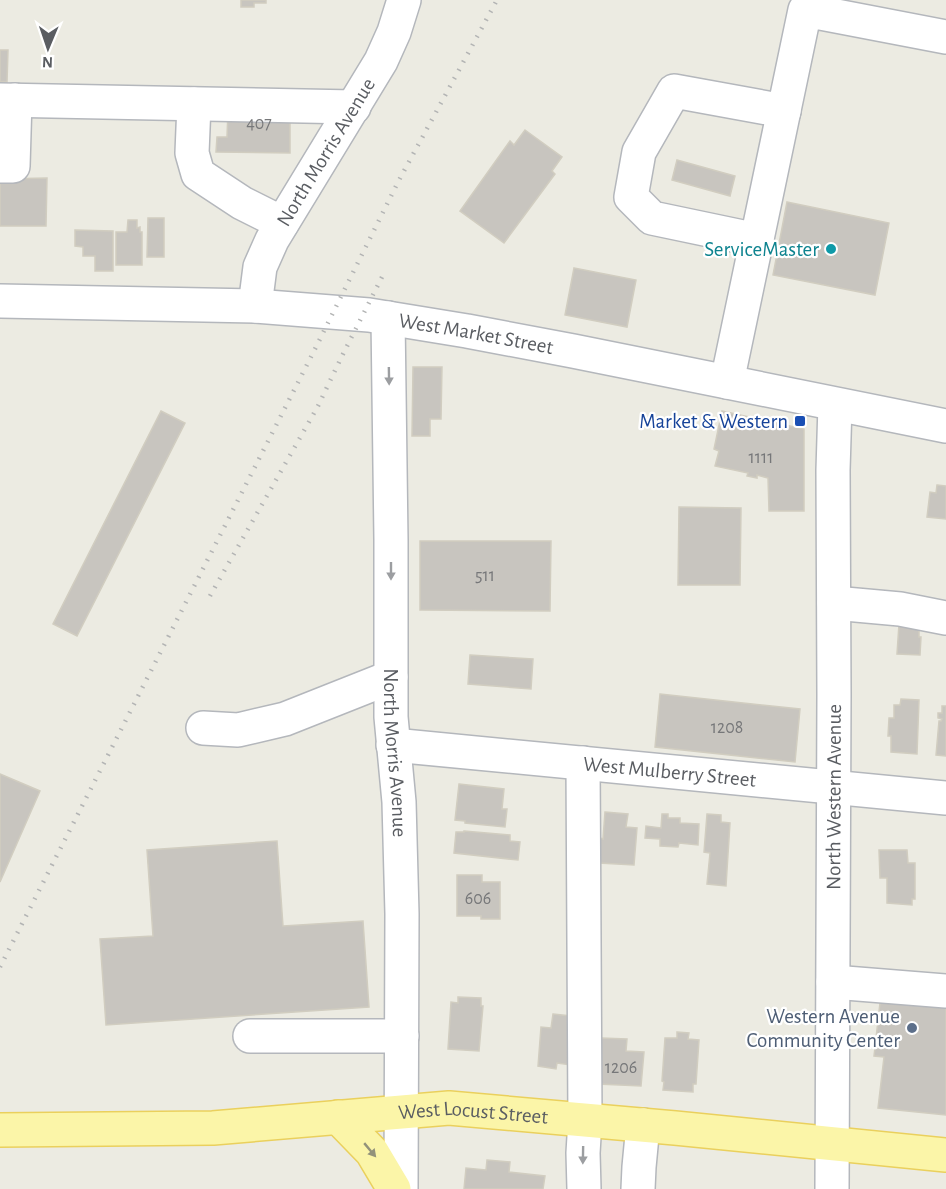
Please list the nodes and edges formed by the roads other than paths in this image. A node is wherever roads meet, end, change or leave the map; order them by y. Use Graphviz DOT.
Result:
graph roads {
  1 [pos="404,0"];
  2 [pos="946,37"];
  3 [pos="7,100"];
  4 [pos="194,104"];
  5 [pos="354,107"];
  6 [pos="784,111"];
  7 [pos="0,166"];
  8 [pos="282,223"];
  9 [pos="757,240"];
  10 [pos="0,301"];
  11 [pos="255,306"];
  12 [pos="388,318"];
  13 [pos="727,382"];
  14 [pos="835,405"];
  15 [pos="946,426"];
  16 [pos="834,603"];
  17 [pos="946,618"];
  18 [pos="391,677"];
  19 [pos="203,728"];
  20 [pos="393,746"];
  21 [pos="583,763"];
  22 [pos="834,788"];
  23 [pos="946,798"];
  24 [pos="832,982"];
  25 [pos="946,991"];
  26 [pos="250,1036"];
  27 [pos="402,1036"];
  28 [pos="401,1111"];
  29 [pos="338,1117"];
  30 [pos="585,1120"];
  31 [pos="643,1125"];
  32 [pos="0,1130"];
  33 [pos="832,1144"];
  34 [pos="946,1155"];
  35 [pos="394,1189"];
  36 [pos="401,1189"];
  37 [pos="584,1189"];
  38 [pos="638,1189"];
  39 [pos="832,1189"];
  1 -- 5 [label="street, North Morris Avenue"];
  2 -- 6 [label="street"];
  3 -- 4 [label="street"];
  3 -- 7 [label="street"];
  4 -- 5 [label="street"];
  4 -- 8 [label="street"];
  5 -- 8 [label="street, North Morris Avenue"];
  6 -- 9 [label="street"];
  6 -- 9 [label="street"];
  8 -- 11 [label="street, North Morris Avenue"];
  9 -- 13 [label="street"];
  10 -- 11 [label="street, West Market Street"];
  11 -- 12 [label="street, West Market Street"];
  12 -- 13 [label="street, West Market Street"];
  12 -- 18 [label="street, North Morris Avenue, one-way"];
  13 -- 14 [label="street, West Market Street"];
  14 -- 15 [label="street, West Market Street"];
  14 -- 16 [label="street, North Western Avenue"];
  16 -- 17 [label="street"];
  16 -- 22 [label="street, North Western Avenue"];
  18 -- 19 [label="street"];
  18 -- 20 [label="street, North Morris Avenue"];
  20 -- 21 [label="street, West Mulberry Street"];
  20 -- 27 [label="street, North Morris Avenue"];
  21 -- 22 [label="street, West Mulberry Street"];
  21 -- 30 [label="street"];
  22 -- 23 [label="street, West Mulberry Street"];
  22 -- 24 [label="street, North Western Avenue"];
  24 -- 25 [label="street"];
  24 -- 33 [label="street, North Western Avenue"];
  26 -- 27 [label="street"];
  27 -- 28 [label="street, North Morris Avenue"];
  28 -- 29 [label="main road, West Locust Street"];
  28 -- 30 [label="main road, West Locust Street"];
  28 -- 36 [label="street, North Morris Avenue"];
  29 -- 32 [label="main road, West Locust Street"];
  29 -- 35 [label="main road, one-way"];
  30 -- 31 [label="main road, West Locust Street"];
  30 -- 37 [label="street, one-way"];
  31 -- 33 [label="main road, West Locust Street"];
  31 -- 38 [label="street"];
  33 -- 34 [label="main road, West Locust Street"];
  33 -- 39 [label="street, North Western Avenue"];
}
